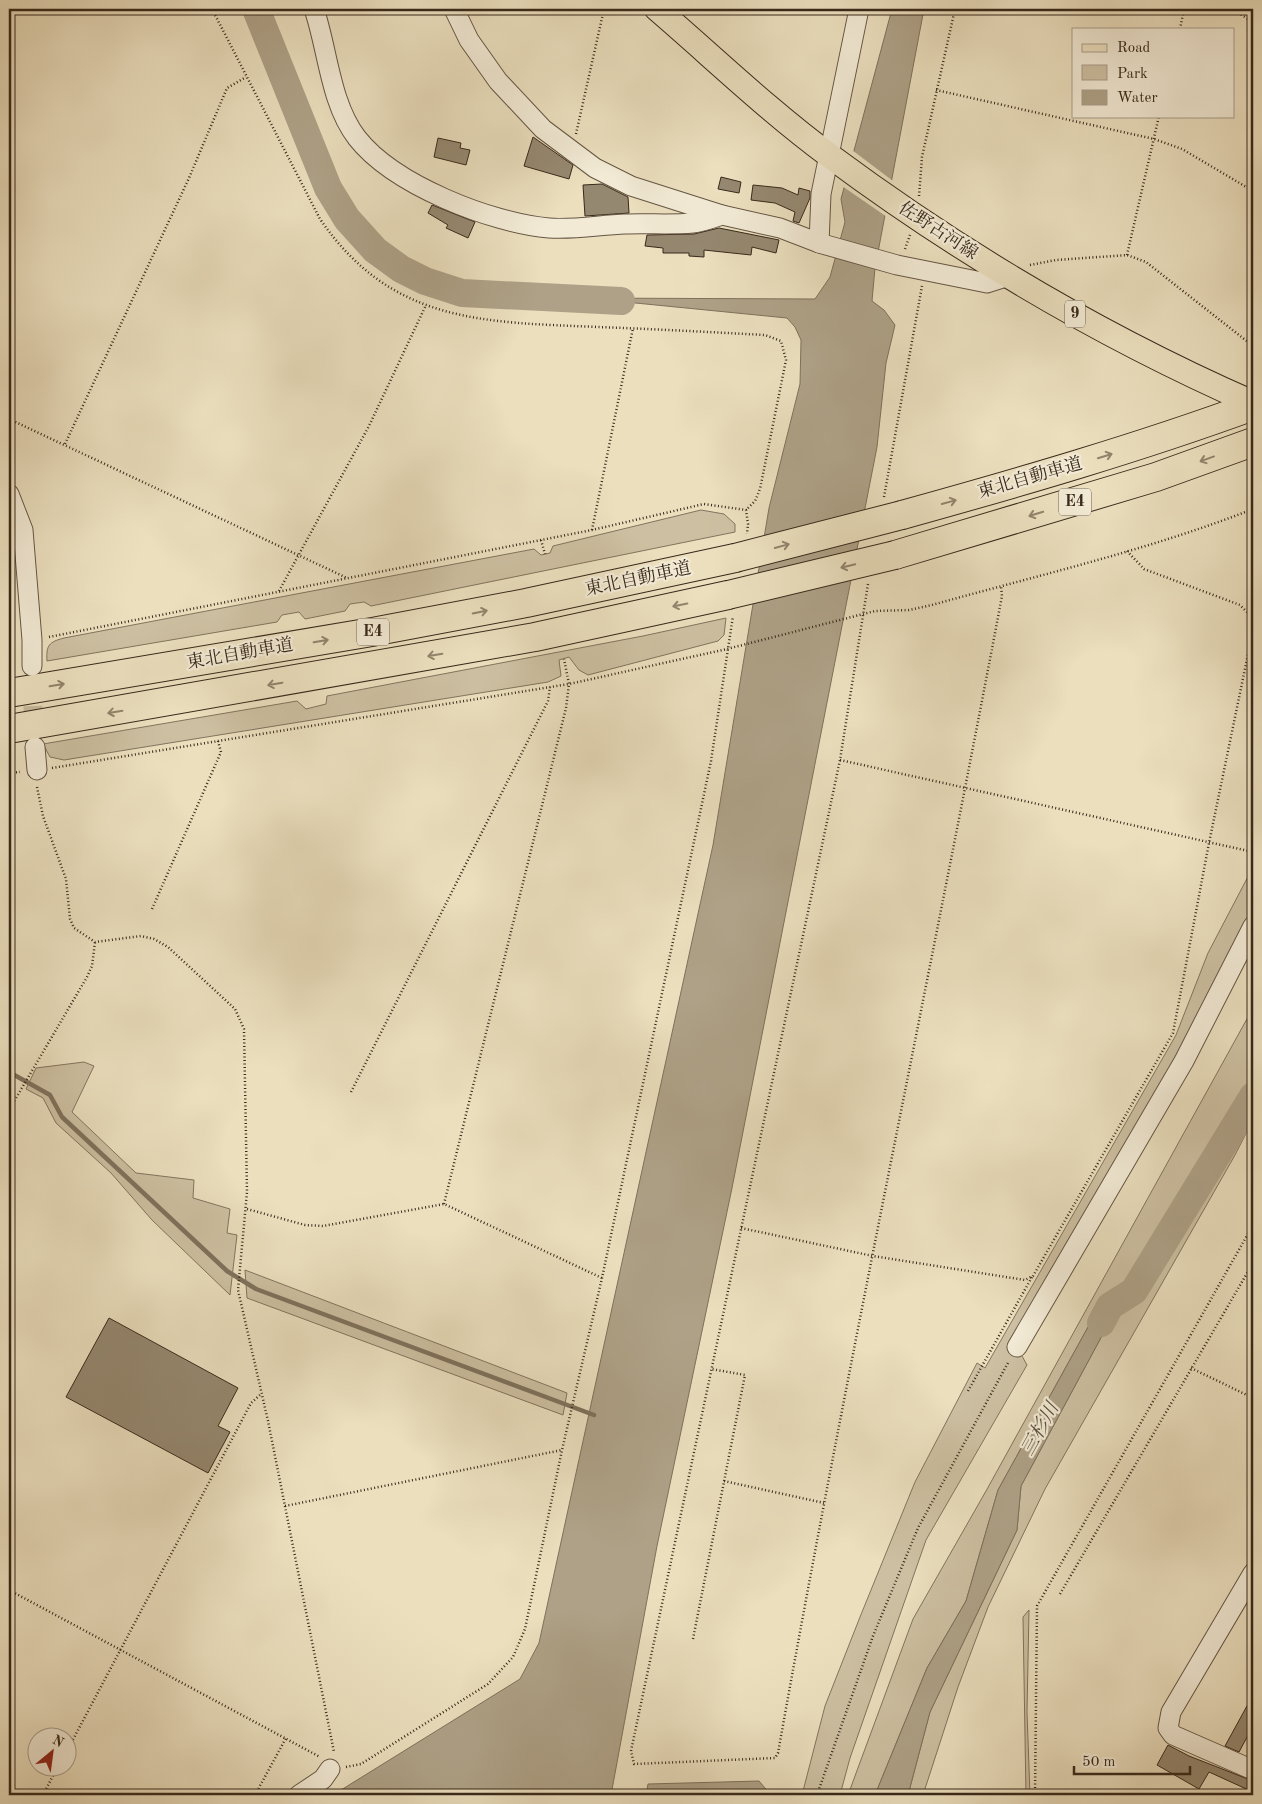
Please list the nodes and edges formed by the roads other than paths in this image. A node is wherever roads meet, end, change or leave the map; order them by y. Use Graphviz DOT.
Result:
graph roads {
  1 [pos="314,9"];
  2 [pos="454,9"];
  3 [pos="657,9"];
  4 [pos="859,9"];
  5 [pos="835,159"];
  6 [pos="722,215"];
  7 [pos="819,243"];
  8 [pos="1009,276"];
  9 [pos="1253,405"];
  10 [pos="1253,442"];
  11 [pos="9,494"];
  12 [pos="32,666"];
  13 [pos="9,693"];
  14 [pos="9,729"];
  15 [pos="35,747"];
  16 [pos="37,770"];
  17 [pos="1253,926"];
  18 [pos="1017,1347"];
  19 [pos="1253,1573"];
  20 [pos="332,1763"];
  21 [pos="1253,1770"];
  22 [pos="298,1795"];
  1 -- 6 [label="street"];
  2 -- 6 [label="street"];
  3 -- 5 [label="main road, 佐野古河線 / 9"];
  4 -- 5 [label="street"];
  5 -- 7 [label="street"];
  5 -- 8 [label="main road, 佐野古河線 / 9"];
  6 -- 7 [label="street"];
  7 -- 8 [label="street"];
  8 -- 9 [label="main road, 佐野古河線 / 9"];
  13 -- 9 [label="highway, 東北自動車道 / E4, one-way, bridge"];
  10 -- 14 [label="highway, 東北自動車道 / E4, one-way, bridge"];
  11 -- 12 [label="street"];
  15 -- 16 [label="street"];
  17 -- 18 [label="street"];
  19 -- 21 [label="street"];
  20 -- 22 [label="street"];
}
